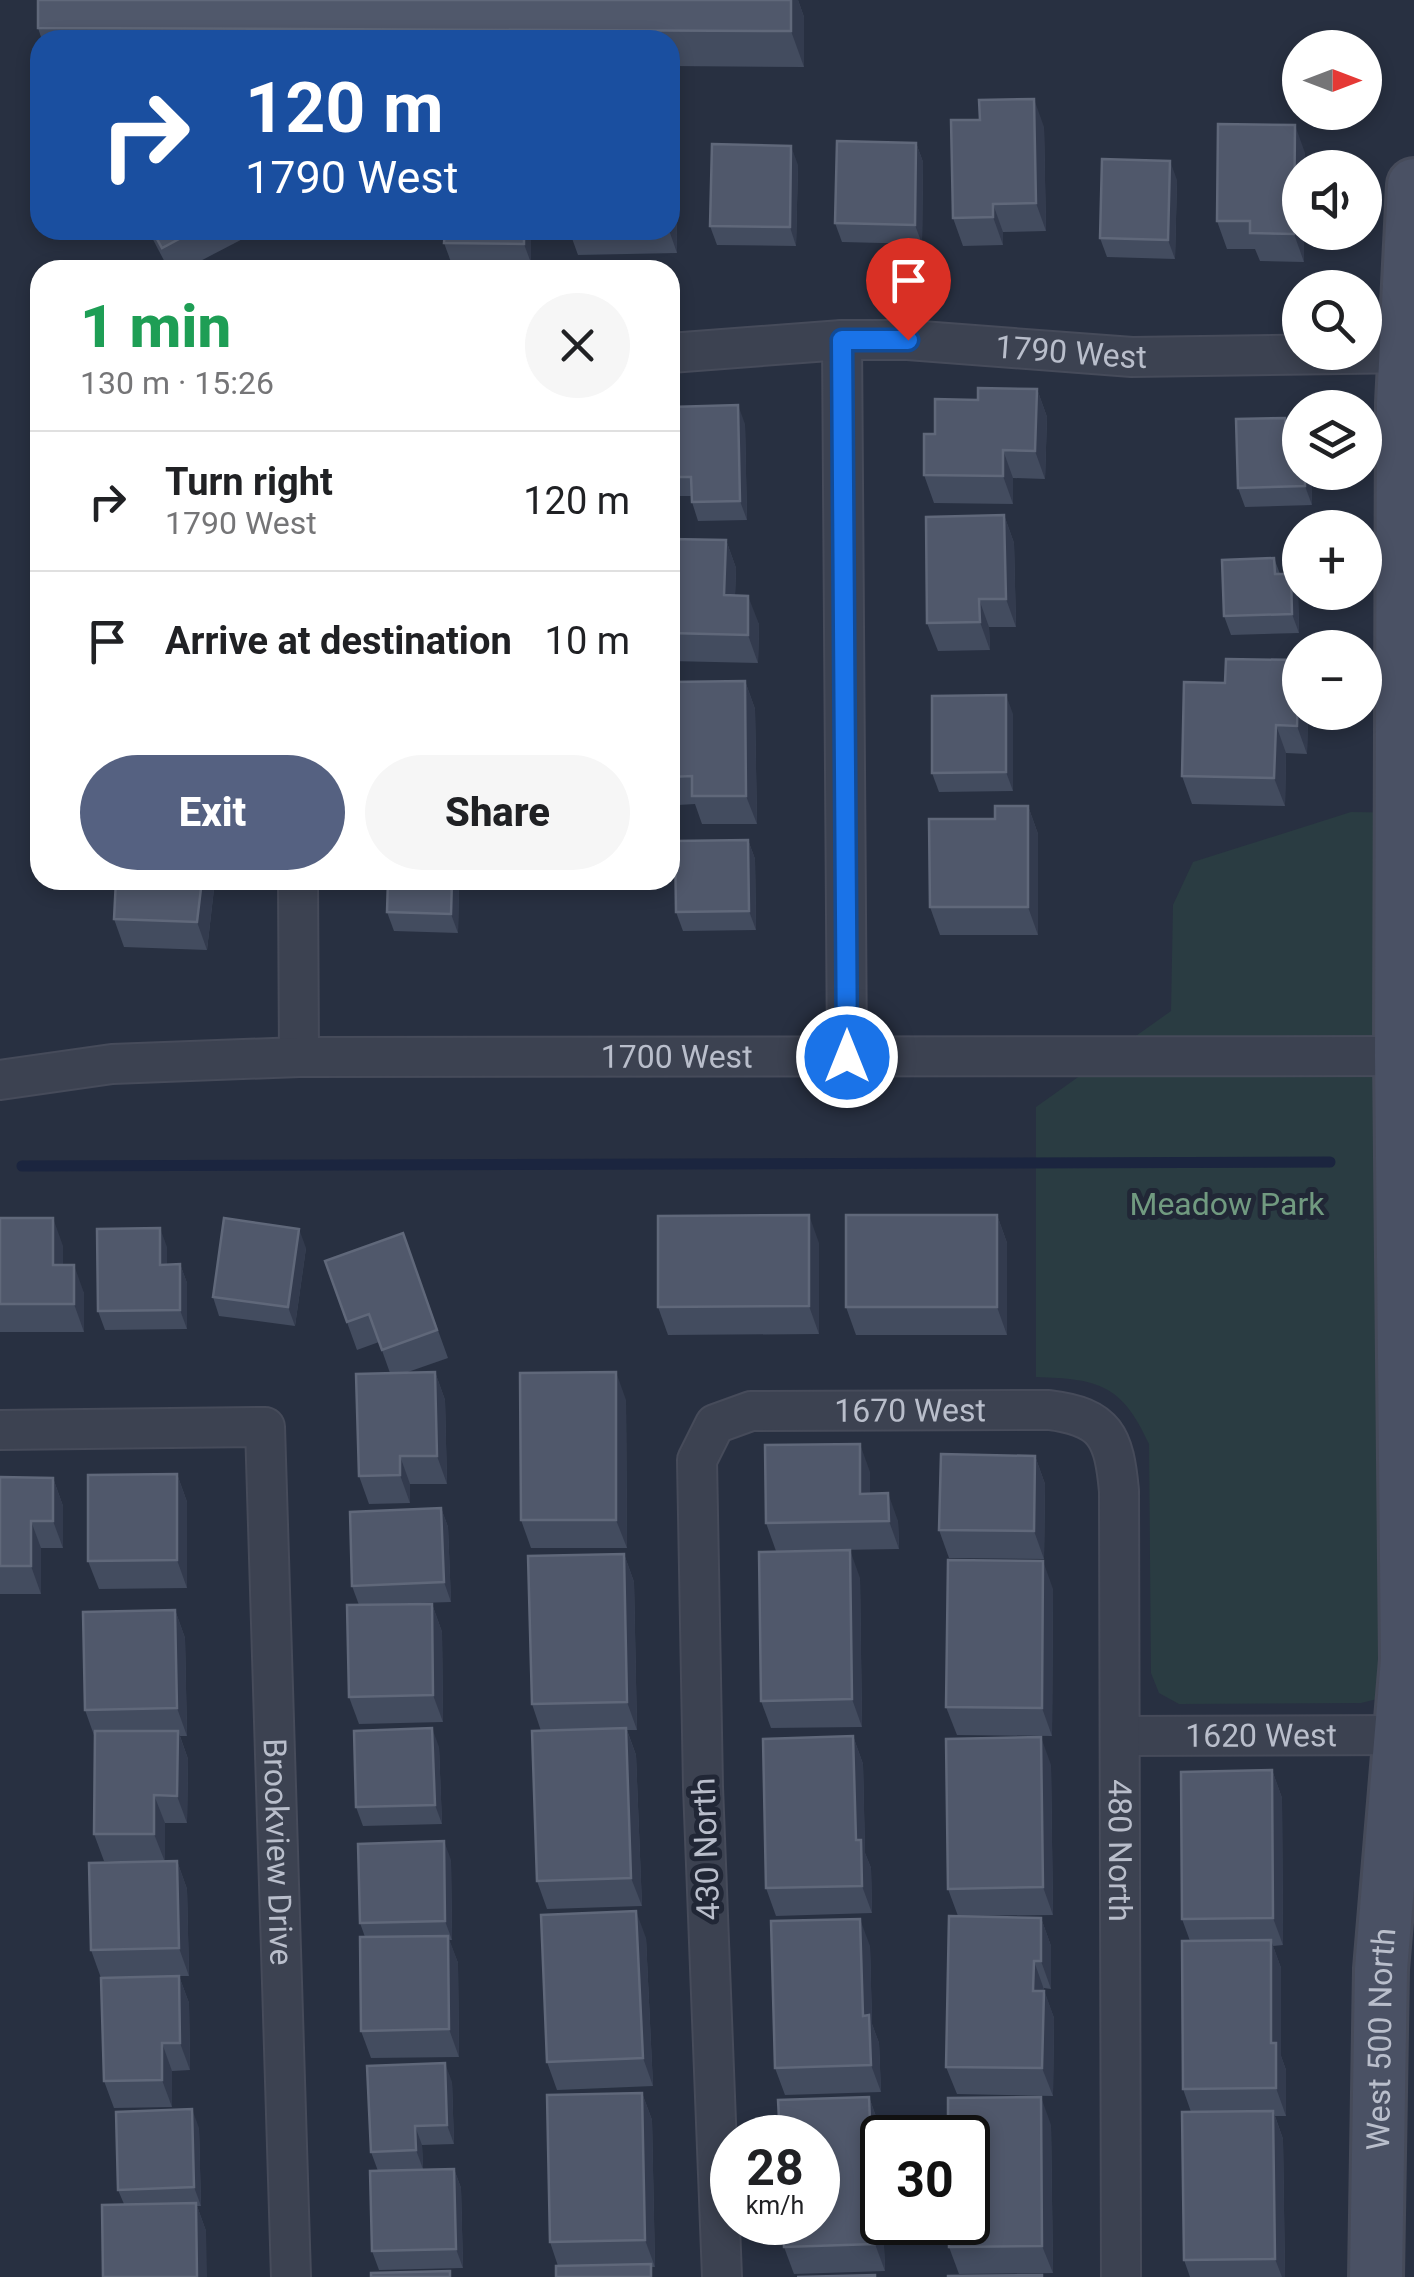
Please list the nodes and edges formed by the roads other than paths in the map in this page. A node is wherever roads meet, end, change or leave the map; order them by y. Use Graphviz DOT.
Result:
graph roads {
  1 [pos="1414,185"];
  2 [pos="842,340"];
  3 [pos="680,352"];
  4 [pos="1410,353"];
  5 [pos="298,890"];
  6 [pos="299,1056"];
  7 [pos="1408,1056"];
  8 [pos="847,1057"];
  9 [pos="0,1080"];
  10 [pos="715,1424"];
  11 [pos="1104,1428"];
  12 [pos="0,1430"];
  13 [pos="1121,1736"];
  14 [pos="1403,1736"];
  15 [pos="290,2277"];
  16 [pos="722,2277"];
  17 [pos="1121,2277"];
  18 [pos="1376,2277"];
  1 -- 4 [label="street, West 500 North"];
  2 -- 3 [label="street, 1790 West"];
  2 -- 4 [label="street, 1790 West"];
  2 -- 8 [label="street"];
  4 -- 7 [label="street, West 500 North"];
  5 -- 6 [label="street"];
  6 -- 8 [label="street, 1700 West"];
  6 -- 9 [label="street, 1700 West"];
  7 -- 8 [label="street, 1700 West"];
  7 -- 14 [label="street, West 500 North"];
  10 -- 11 [label="street, 1670 West"];
  10 -- 16 [label="street, 430 North"];
  11 -- 13 [label="street, 480 North"];
  12 -- 15 [label="street, Brookview Drive"];
  13 -- 14 [label="street, 1620 West"];
  13 -- 17 [label="street, 480 North"];
  14 -- 18 [label="street, West 500 North"];
}
